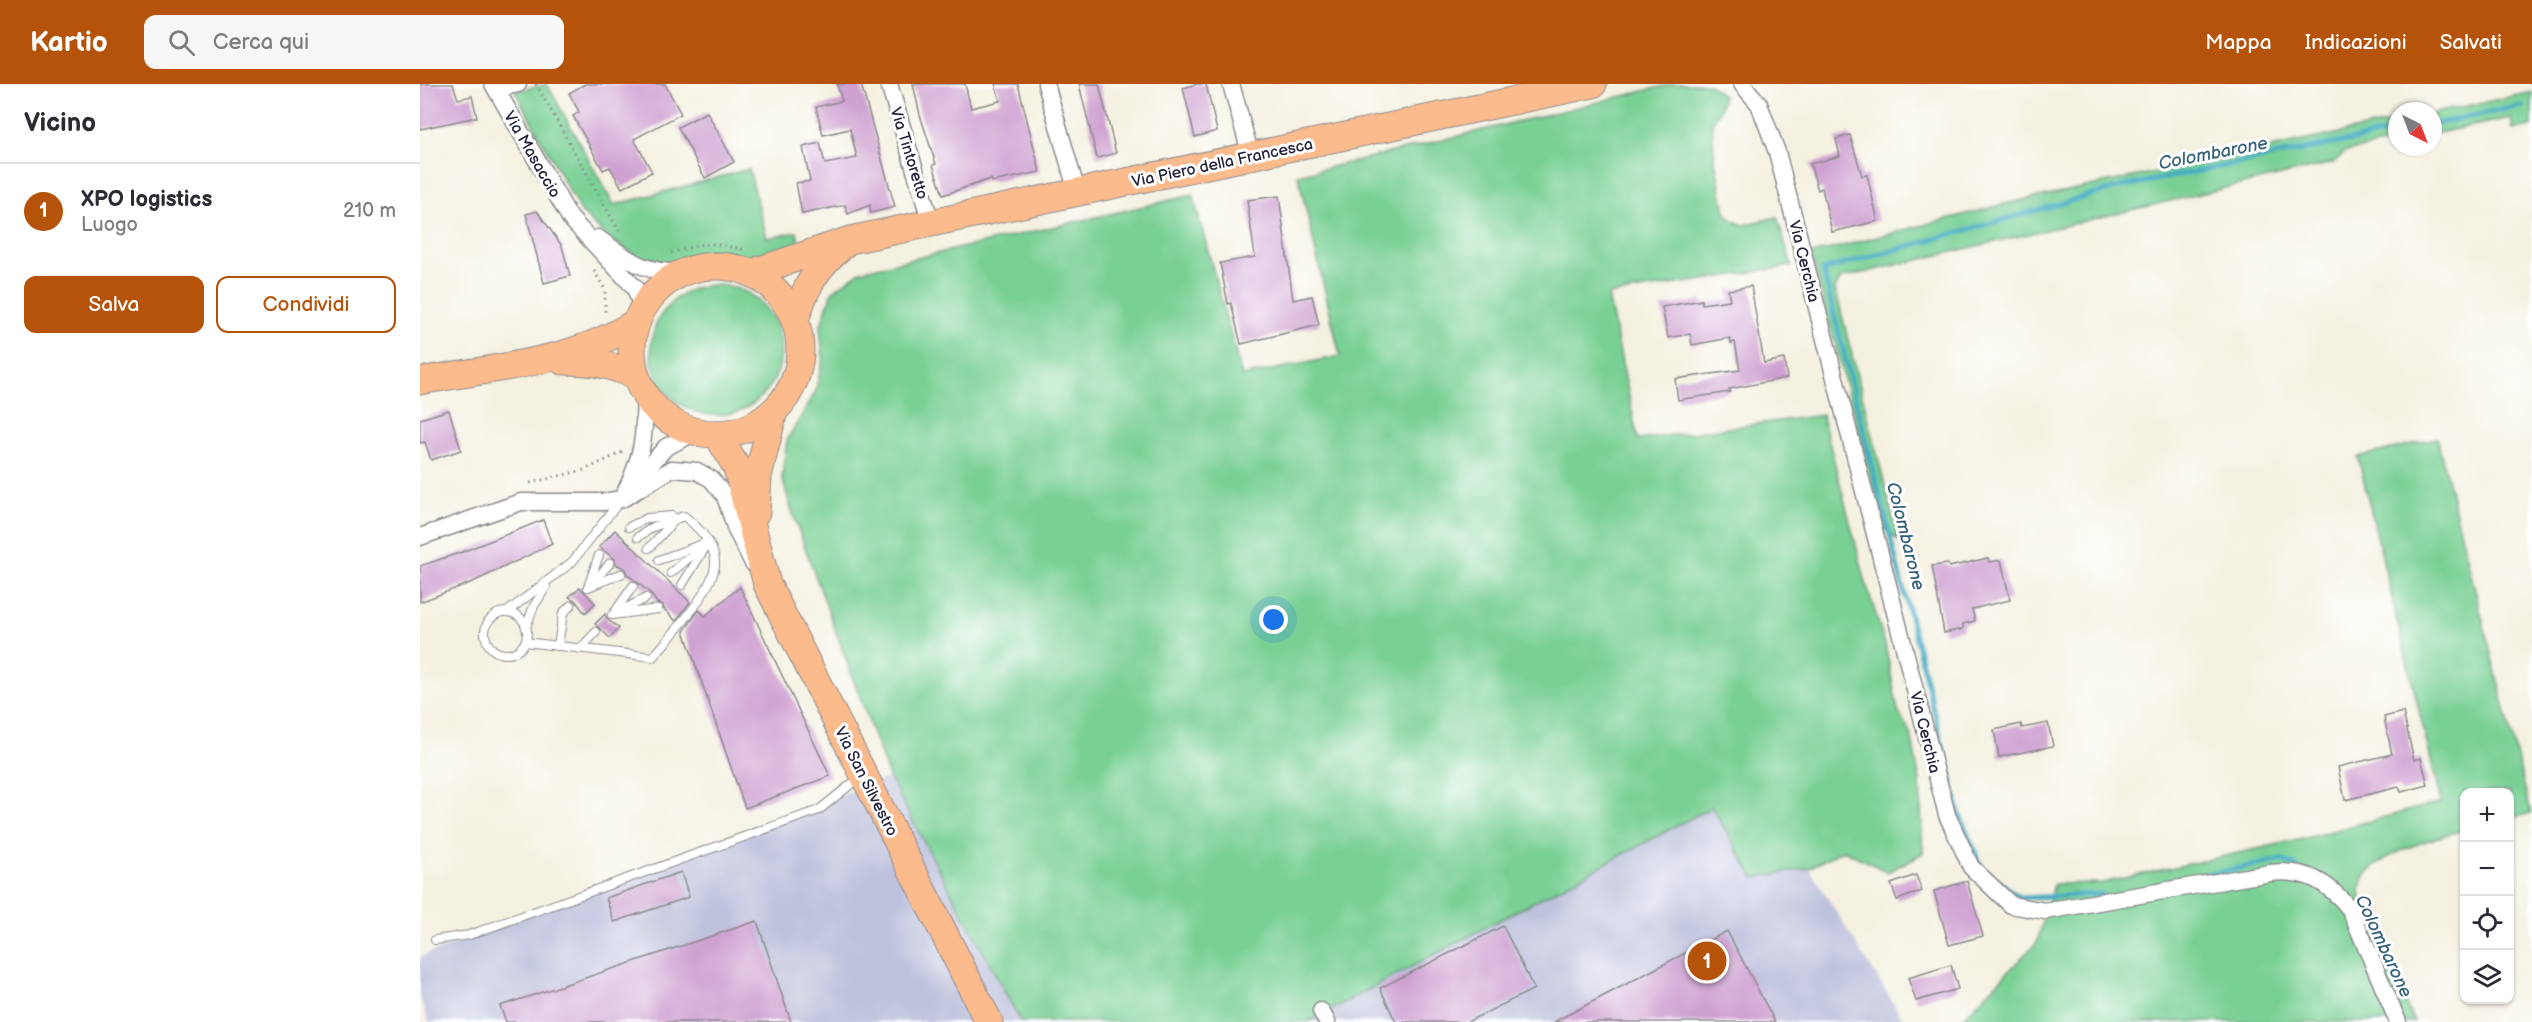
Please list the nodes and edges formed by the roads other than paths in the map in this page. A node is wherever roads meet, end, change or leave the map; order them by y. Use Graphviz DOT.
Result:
graph roads {
  1 [pos="518,84"];
  2 [pos="889,84"];
  3 [pos="1046,84"];
  4 [pos="1231,84"];
  5 [pos="1593,84"];
  6 [pos="1742,84"];
  7 [pos="495,87"];
  8 [pos="1251,156"];
  9 [pos="1077,192"];
  10 [pos="570,218"];
  11 [pos="931,223"];
  12 [pos="850,240"];
  13 [pos="676,262"];
  14 [pos="754,262"];
  15 [pos="798,302"];
  16 [pos="638,317"];
  17 [pos="529,362"];
  18 [pos="420,381"];
  19 [pos="640,385"];
  20 [pos="774,411"];
  21 [pos="707,433"];
  22 [pos="622,499"];
  23 [pos="679,516"];
  24 [pos="629,527"];
  25 [pos="420,537"];
  26 [pos="638,537"];
  27 [pos="755,537"];
  28 [pos="708,542"];
  29 [pos="649,548"];
  30 [pos="599,555"];
  31 [pos="659,560"];
  32 [pos="610,563"];
  33 [pos="671,573"];
  34 [pos="621,574"];
  35 [pos="553,578"];
  36 [pos="767,584"];
  37 [pos="682,585"];
  38 [pos="633,586"];
  39 [pos="588,587"];
  40 [pos="646,598"];
  41 [pos="571,605"];
  42 [pos="658,609"];
  43 [pos="507,612"];
  44 [pos="612,615"];
  45 [pos="526,627"];
  46 [pos="596,632"];
  47 [pos="525,642"];
  48 [pos="558,646"];
  49 [pos="580,649"];
  50 [pos="863,774"];
  51 [pos="435,940"];
  52 [pos="989,1022"];
  53 [pos="2398,1022"];
  1 -- 7 [label="street, Via Masaccio"];
  2 -- 11 [label="street, Via Tintoretto"];
  3 -- 9 [label="street"];
  4 -- 8 [label="street"];
  5 -- 8 [label="main road, Via Piero della Francesca"];
  6 -- 53 [label="street, Via Cerchia"];
  7 -- 10 [label="street, Via Masaccio"];
  8 -- 9 [label="main road, Via Piero della Francesca"];
  9 -- 11 [label="main road, Via Piero della Francesca"];
  10 -- 13 [label="street, Via Masaccio"];
  10 -- 16 [label="street, Via Masaccio"];
  11 -- 12 [label="main road, Via Piero della Francesca"];
  12 -- 14 [label="main road, Via Piero della Francesca"];
  12 -- 15 [label="main road, Via Piero della Francesca"];
  13 -- 14 [label="main road"];
  13 -- 16 [label="main road"];
  14 -- 15 [label="main road"];
  15 -- 20 [label="main road"];
  16 -- 17 [label="main road"];
  16 -- 19 [label="main road"];
  17 -- 18 [label="main road"];
  17 -- 19 [label="main road"];
  19 -- 21 [label="main road"];
  19 -- 22 [label="street"];
  20 -- 21 [label="main road"];
  20 -- 27 [label="main road, Via San Silvestro"];
  21 -- 22 [label="street"];
  21 -- 27 [label="main road, Via San Silvestro"];
  22 -- 25 [label="street"];
  22 -- 35 [label="lane"];
  22 -- 36 [label="street"];
  23 -- 24 [label="lane"];
  23 -- 26 [label="lane"];
  23 -- 28 [label="lane"];
  23 -- 29 [label="lane"];
  27 -- 36 [label="main road, Via San Silvestro"];
  28 -- 31 [label="lane"];
  28 -- 33 [label="lane"];
  28 -- 37 [label="lane"];
  28 -- 49 [label="lane"];
  30 -- 39 [label="lane"];
  32 -- 39 [label="lane"];
  34 -- 39 [label="lane"];
  35 -- 43 [label="lane"];
  35 -- 45 [label="lane"];
  36 -- 50 [label="main road, Via San Silvestro"];
  38 -- 44 [label="lane"];
  40 -- 44 [label="lane"];
  41 -- 48 [label="lane"];
  42 -- 44 [label="lane"];
  43 -- 45 [label="lane"];
  43 -- 47 [label="lane"];
  45 -- 47 [label="lane"];
  46 -- 49 [label="lane"];
  47 -- 48 [label="lane"];
  48 -- 49 [label="lane"];
  50 -- 51 [label="lane"];
  50 -- 52 [label="main road, Via San Silvestro"];
}
